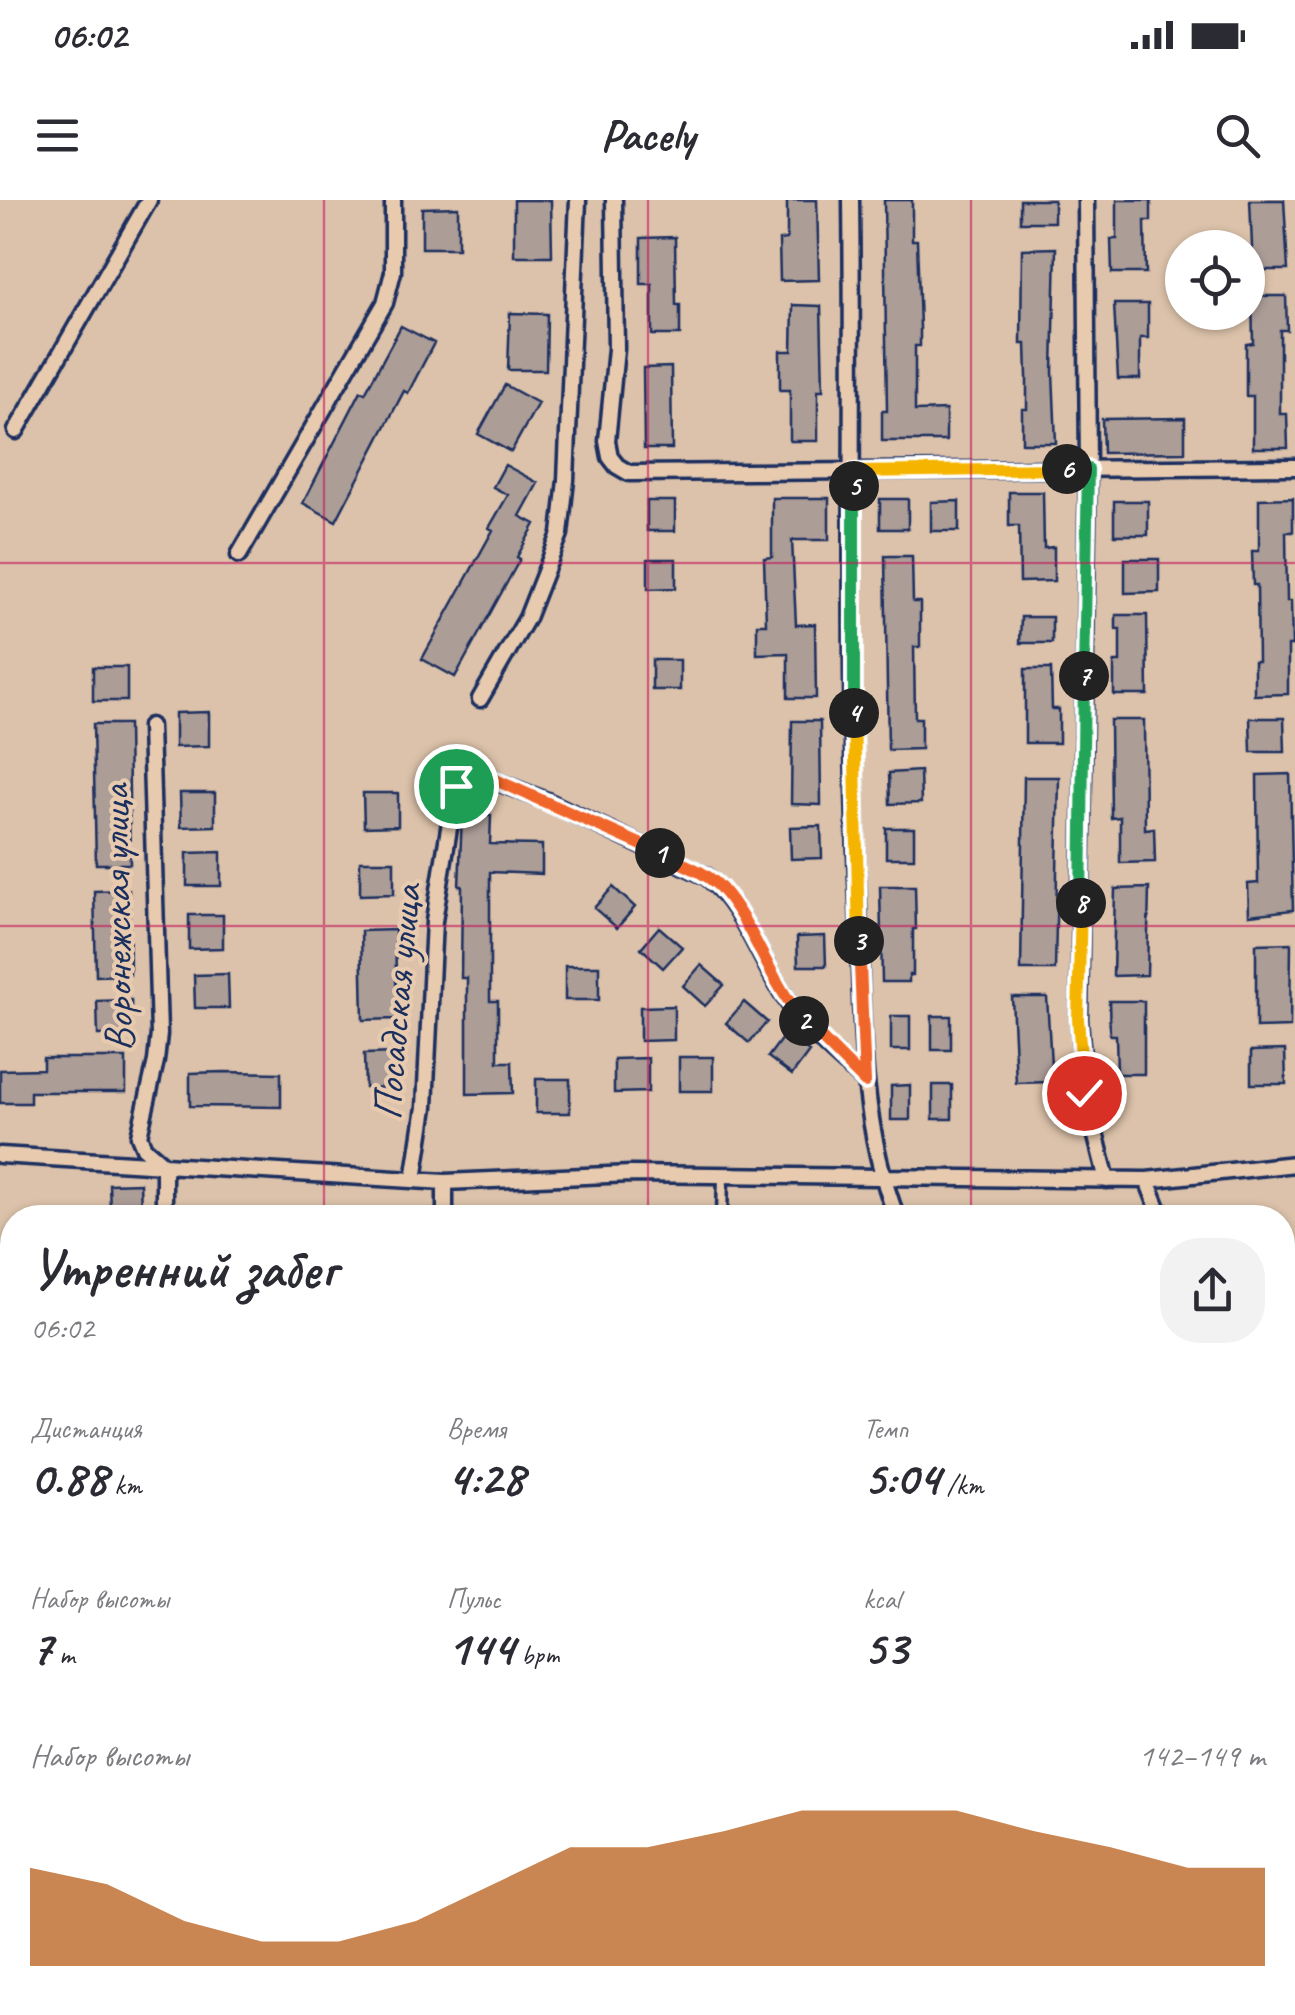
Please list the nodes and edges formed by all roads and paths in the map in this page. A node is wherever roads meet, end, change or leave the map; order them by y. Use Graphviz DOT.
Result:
graph roads {
  1 [pos="149,200"];
  2 [pos="393,200"];
  3 [pos="578,200"];
  4 [pos="614,200"];
  5 [pos="851,200"];
  6 [pos="1086,200"];
  7 [pos="16,431"];
  8 [pos="1295,467"];
  9 [pos="1088,469"];
  10 [pos="854,472"];
  11 [pos="239,555"];
  12 [pos="480,698"];
  13 [pos="150,726"];
  14 [pos="865,1082"];
  15 [pos="0,1155"];
  16 [pos="1295,1164"];
  17 [pos="164,1165"];
  18 [pos="722,1175"];
  19 [pos="881,1176"];
  20 [pos="414,1180"];
  21 [pos="1107,1180"];
  22 [pos="1147,1180"];
  23 [pos="444,1182"];
  24 [pos="164,1205"];
  25 [pos="445,1205"];
  26 [pos="722,1205"];
  27 [pos="893,1205"];
  28 [pos="1157,1205"];
  1 -- 7 [label="street"];
  2 -- 11 [label="street"];
  3 -- 12 [label="street"];
  4 -- 10 [label="street"];
  5 -- 10 [label="street"];
  6 -- 9 [label="street"];
  8 -- 9 [label="street"];
  9 -- 10 [label="street"];
  9 -- 21 [label="street"];
  10 -- 14 [label="street"];
  13 -- 17 [label="street, Воронежская улица"];
  14 -- 19 [label="street"];
  14 -- 20 [label="street, Посадская улица"];
  15 -- 17 [label="street"];
  16 -- 22 [label="street"];
  17 -- 20 [label="street"];
  17 -- 24 [label="street, Воронежская улица"];
  18 -- 19 [label="street"];
  18 -- 23 [label="street"];
  18 -- 26 [label="lane"];
  19 -- 21 [label="street"];
  19 -- 27 [label="street"];
  20 -- 23 [label="street"];
  21 -- 22 [label="street"];
  22 -- 28 [label="street"];
  23 -- 25 [label="street"];
}
